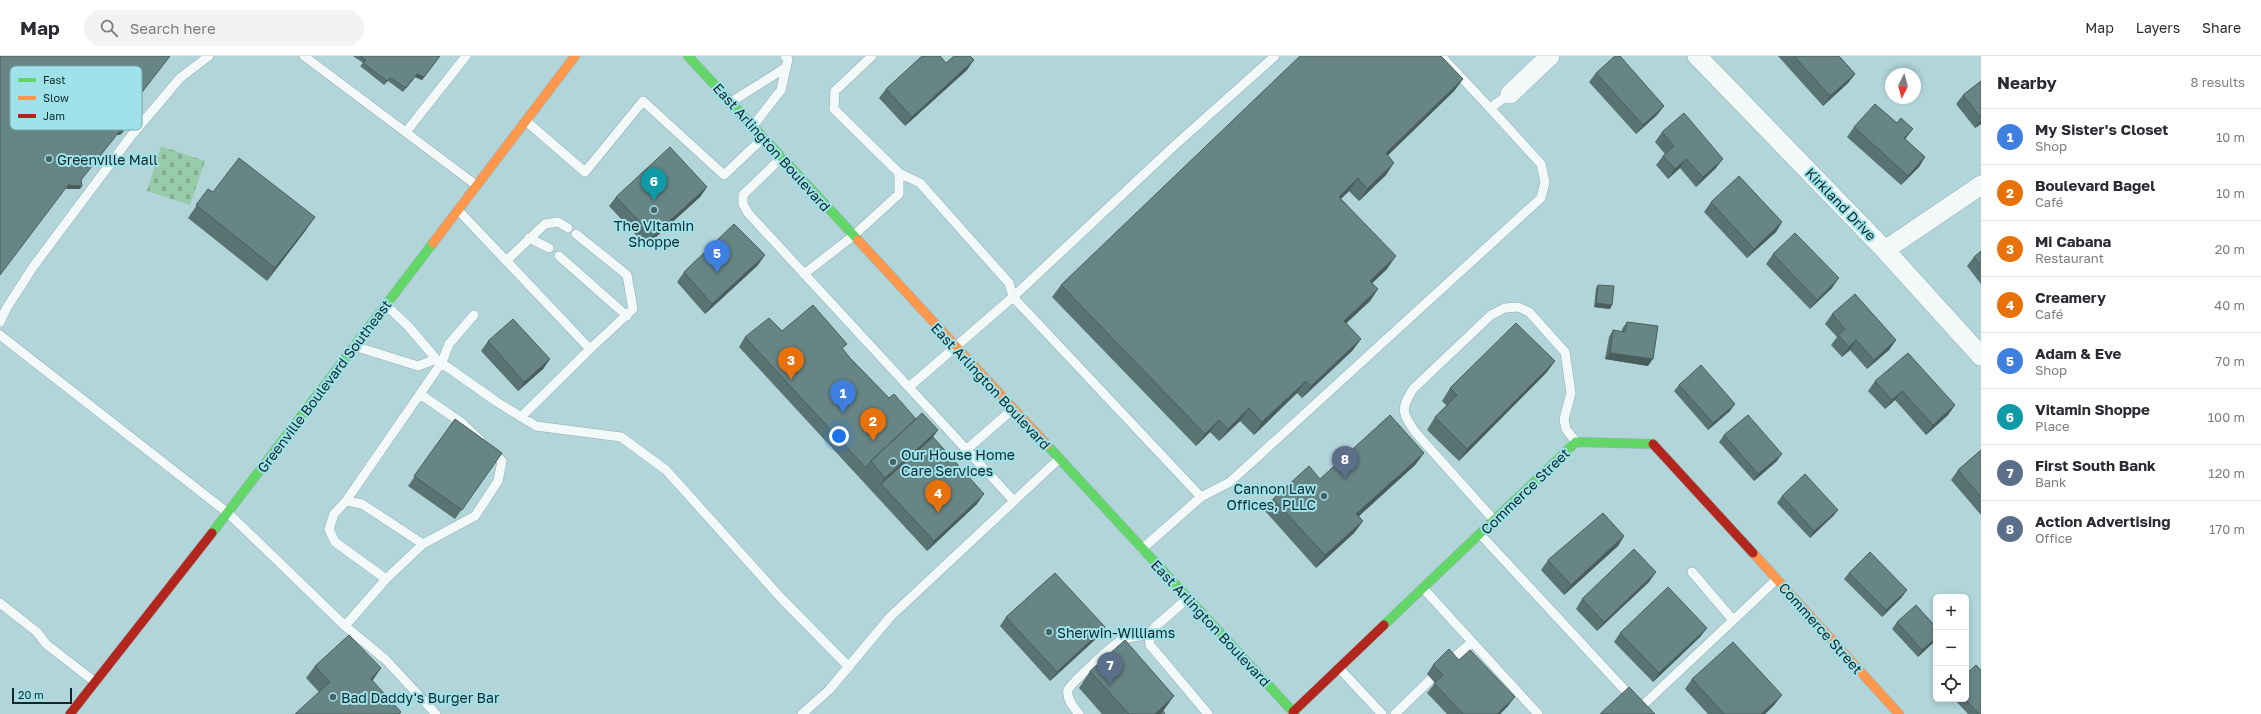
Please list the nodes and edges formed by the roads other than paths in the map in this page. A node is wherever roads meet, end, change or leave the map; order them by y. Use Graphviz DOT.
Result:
graph roads {
  1 [pos="209,56"];
  2 [pos="304,56"];
  3 [pos="466,56"];
  4 [pos="575,56"];
  5 [pos="688,56"];
  6 [pos="872,56"];
  7 [pos="1275,56"];
  8 [pos="1441,56"];
  9 [pos="1550,56"];
  10 [pos="1697,56"];
  11 [pos="787,60"];
  12 [pos="1510,94"];
  13 [pos="731,102"];
  14 [pos="1490,108"];
  15 [pos="525,120"];
  16 [pos="142,123"];
  17 [pos="753,126"];
  18 [pos="136,130"];
  19 [pos="406,132"];
  20 [pos="763,138"];
  21 [pos="782,158"];
  22 [pos="899,173"];
  23 [pos="476,185"];
  24 [pos="1981,185"];
  25 [pos="457,210"];
  26 [pos="568,228"];
  27 [pos="576,234"];
  28 [pos="853,236"];
  29 [pos="529,238"];
  30 [pos="549,248"];
  31 [pos="1885,250"];
  32 [pos="559,256"];
  33 [pos="506,261"];
  34 [pos="804,274"];
  35 [pos="1013,297"];
  36 [pos="386,304"];
  37 [pos="474,315"];
  38 [pos="627,316"];
  39 [pos="0,322"];
  40 [pos="0,335"];
  41 [pos="353,346"];
  42 [pos="956,348"];
  43 [pos="590,349"];
  44 [pos="1981,356"];
  45 [pos="439,360"];
  46 [pos="909,387"];
  47 [pos="420,394"];
  48 [pos="1012,409"];
  49 [pos="521,417"];
  50 [pos="1576,442"];
  51 [pos="966,450"];
  52 [pos="1059,459"];
  53 [pos="1201,497"];
  54 [pos="346,501"];
  55 [pos="1014,501"];
  56 [pos="228,513"];
  57 [pos="1494,520"];
  58 [pos="1480,534"];
  59 [pos="423,544"];
  60 [pos="1142,549"];
  61 [pos="1692,572"];
  62 [pos="386,579"];
  63 [pos="1777,579"];
  64 [pos="1423,588"];
  65 [pos="1188,598"];
  66 [pos="0,604"];
  67 [pos="1733,620"];
  68 [pos="345,626"];
  69 [pos="1149,635"];
  70 [pos="1472,642"];
  71 [pos="1447,664"];
  72 [pos="849,667"];
  73 [pos="1339,668"];
  74 [pos="1431,680"];
  75 [pos="95,682"];
  76 [pos="1644,711"];
  77 [pos="1293,713"];
  78 [pos="70,714"];
  79 [pos="436,714"];
  80 [pos="802,714"];
  81 [pos="1079,714"];
  82 [pos="1208,714"];
  83 [pos="1382,714"];
  84 [pos="1395,714"];
  85 [pos="1538,714"];
  86 [pos="1898,714"];
  1 -- 16 [label="lane"];
  2 -- 19 [label="lane"];
  3 -- 19 [label="lane"];
  4 -- 15 [label="main road, Greenville Boulevard Southeast"];
  5 -- 13 [label="main road, East Arlington Boulevard"];
  6 -- 22 [label="lane"];
  7 -- 35 [label="lane"];
  8 -- 14 [label="lane"];
  9 -- 12 [label="street"];
  10 -- 31 [label="street, Kirkland Drive"];
  11 -- 13 [label="lane"];
  11 -- 17 [label="lane"];
  12 -- 14 [label="lane"];
  13 -- 17 [label="main road, East Arlington Boulevard"];
  14 -- 53 [label="lane"];
  15 -- 20 [label="lane"];
  15 -- 23 [label="main road, Greenville Boulevard Southeast"];
  17 -- 20 [label="main road, East Arlington Boulevard"];
  18 -- 39 [label="lane"];
  19 -- 23 [label="lane"];
  20 -- 21 [label="main road, East Arlington Boulevard"];
  21 -- 28 [label="main road, East Arlington Boulevard"];
  21 -- 34 [label="lane"];
  22 -- 28 [label="lane"];
  22 -- 35 [label="lane"];
  23 -- 25 [label="main road, Greenville Boulevard Southeast"];
  24 -- 31 [label="street"];
  25 -- 33 [label="lane"];
  25 -- 36 [label="main road, Greenville Boulevard Southeast"];
  26 -- 29 [label="lane"];
  27 -- 38 [label="lane"];
  28 -- 34 [label="lane"];
  28 -- 42 [label="main road, East Arlington Boulevard"];
  29 -- 30 [label="lane"];
  29 -- 33 [label="lane"];
  31 -- 44 [label="street, Kirkland Drive"];
  32 -- 38 [label="lane"];
  33 -- 43 [label="lane"];
  34 -- 46 [label="lane"];
  35 -- 42 [label="lane"];
  35 -- 53 [label="lane"];
  36 -- 41 [label="main road, Greenville Boulevard Southeast"];
  36 -- 45 [label="lane"];
  37 -- 45 [label="lane"];
  38 -- 43 [label="lane"];
  40 -- 56 [label="lane"];
  41 -- 45 [label="lane"];
  41 -- 56 [label="main road, Greenville Boulevard Southeast"];
  42 -- 46 [label="lane"];
  42 -- 48 [label="main road, East Arlington Boulevard"];
  43 -- 49 [label="lane"];
  45 -- 47 [label="lane"];
  45 -- 49 [label="lane"];
  46 -- 51 [label="lane"];
  47 -- 54 [label="lane"];
  47 -- 59 [label="lane"];
  48 -- 51 [label="lane"];
  48 -- 52 [label="main road, East Arlington Boulevard"];
  49 -- 72 [label="lane"];
  50 -- 57 [label="main road, Commerce Street"];
  50 -- 57 [label="lane"];
  50 -- 63 [label="main road, Commerce Street"];
  51 -- 55 [label="lane"];
  52 -- 55 [label="lane"];
  52 -- 60 [label="main road, East Arlington Boulevard"];
  53 -- 60 [label="lane"];
  54 -- 59 [label="lane"];
  54 -- 62 [label="lane"];
  55 -- 72 [label="lane"];
  56 -- 68 [label="lane"];
  56 -- 75 [label="main road, Greenville Boulevard Southeast"];
  57 -- 58 [label="main road, Commerce Street"];
  58 -- 64 [label="main road, Commerce Street"];
  58 -- 76 [label="lane"];
  59 -- 62 [label="lane"];
  60 -- 65 [label="main road, East Arlington Boulevard"];
  61 -- 67 [label="lane"];
  62 -- 68 [label="lane"];
  63 -- 67 [label="lane"];
  63 -- 86 [label="main road, Commerce Street"];
  64 -- 70 [label="lane"];
  64 -- 73 [label="main road, Commerce Street"];
  65 -- 69 [label="lane"];
  65 -- 77 [label="main road, East Arlington Boulevard"];
  66 -- 75 [label="lane"];
  67 -- 76 [label="lane"];
  68 -- 79 [label="lane"];
  69 -- 81 [label="lane"];
  69 -- 82 [label="lane"];
  70 -- 71 [label="lane"];
  70 -- 85 [label="lane"];
  72 -- 80 [label="lane"];
  73 -- 77 [label="main road, Commerce Street"];
  73 -- 83 [label="lane"];
  74 -- 84 [label="lane"];
  75 -- 78 [label="main road, Greenville Boulevard Southeast"];
}
